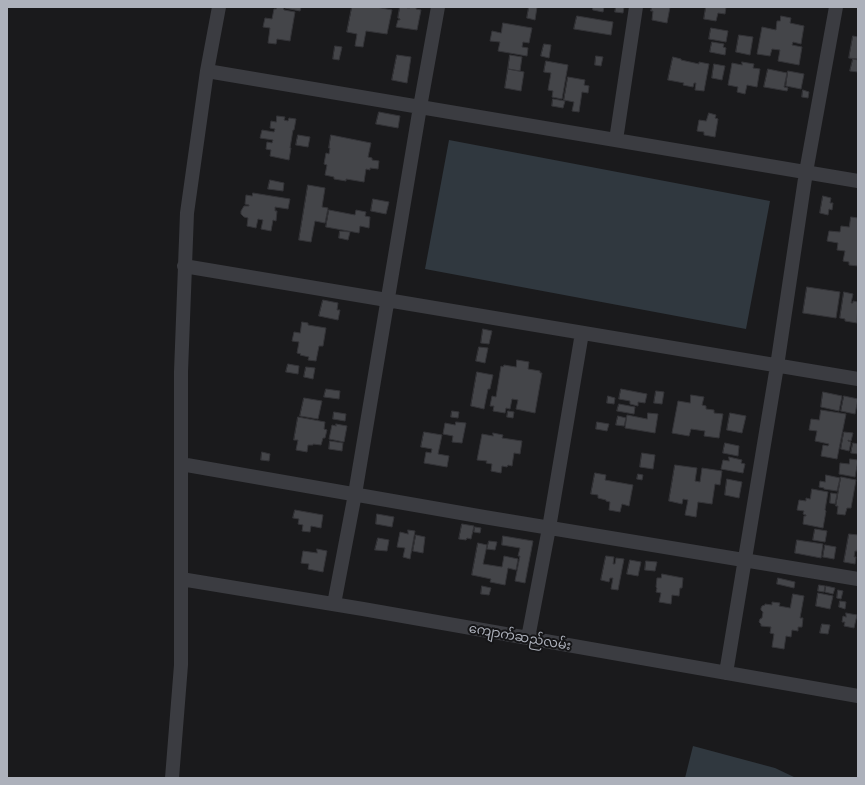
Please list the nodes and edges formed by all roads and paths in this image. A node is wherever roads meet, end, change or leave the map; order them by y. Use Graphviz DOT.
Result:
graph roads {
  1 [pos="219,7"];
  2 [pos="438,7"];
  3 [pos="636,7"];
  4 [pos="836,7"];
  5 [pos="207,71"];
  6 [pos="420,107"];
  7 [pos="616,140"];
  8 [pos="806,172"];
  9 [pos="858,181"];
  10 [pos="184,266"];
  11 [pos="388,300"];
  12 [pos="582,333"];
  13 [pos="778,366"];
  14 [pos="858,379"];
  15 [pos="181,464"];
  16 [pos="355,494"];
  17 [pos="549,528"];
  18 [pos="745,560"];
  19 [pos="181,579"];
  20 [pos="858,579"];
  21 [pos="334,604"];
  22 [pos="528,638"];
  23 [pos="726,673"];
  24 [pos="858,696"];
  25 [pos="172,778"];
  1 -- 5 [label="street"];
  2 -- 6 [label="street"];
  3 -- 7 [label="street"];
  4 -- 8 [label="street"];
  5 -- 6 [label="street"];
  5 -- 10 [label="street"];
  6 -- 7 [label="street"];
  6 -- 11 [label="street"];
  7 -- 8 [label="street"];
  8 -- 9 [label="street"];
  8 -- 13 [label="street"];
  10 -- 11 [label="street"];
  10 -- 15 [label="street"];
  11 -- 12 [label="street"];
  11 -- 16 [label="street"];
  12 -- 13 [label="street"];
  12 -- 17 [label="street"];
  13 -- 14 [label="street"];
  13 -- 18 [label="street"];
  15 -- 16 [label="street"];
  15 -- 19 [label="street"];
  16 -- 17 [label="street"];
  16 -- 21 [label="street"];
  17 -- 18 [label="street"];
  17 -- 22 [label="street"];
  18 -- 20 [label="street"];
  18 -- 23 [label="street"];
  19 -- 21 [label="street, ကျောက်ဆည်လမ်း"];
  19 -- 25 [label="street"];
  21 -- 22 [label="street, ကျောက်ဆည်လမ်း"];
  22 -- 23 [label="street, ကျောက်ဆည်လမ်း"];
  23 -- 24 [label="street, ကျောက်ဆည်လမ်း"];
}
